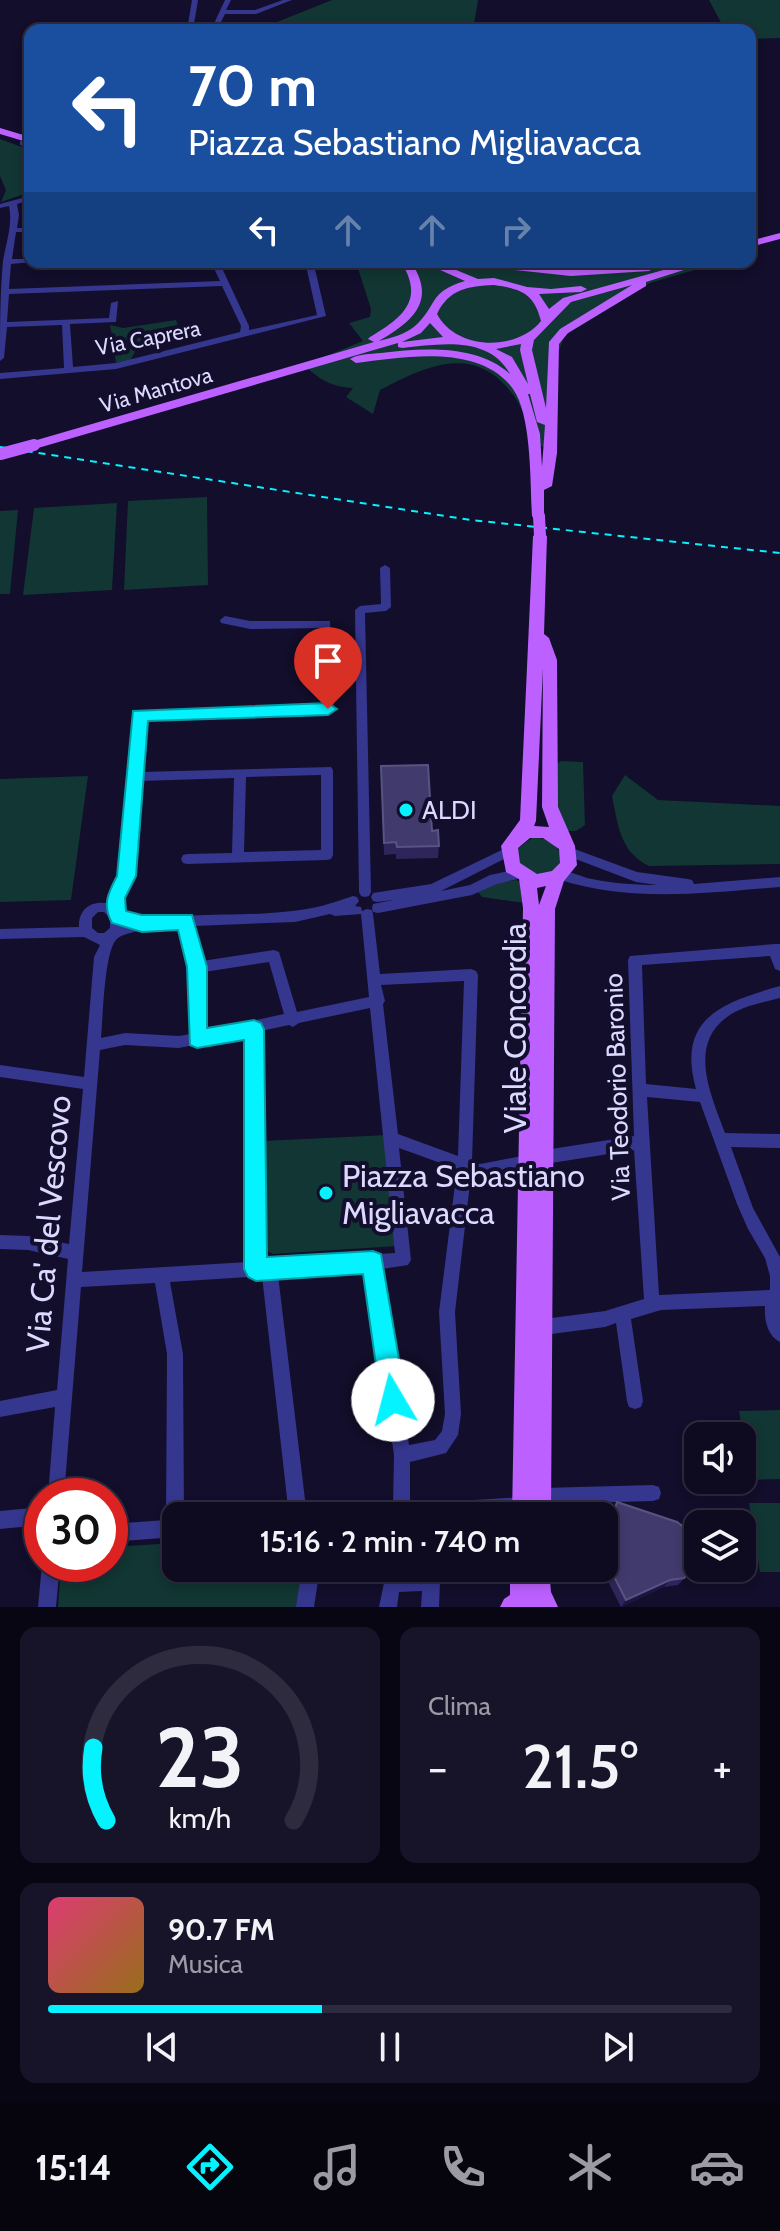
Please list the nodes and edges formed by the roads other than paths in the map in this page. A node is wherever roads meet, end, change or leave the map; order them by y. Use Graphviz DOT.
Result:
graph roads {
  1 [pos="195,0"];
  2 [pos="228,0"];
  3 [pos="289,0"];
  4 [pos="224,12"];
  5 [pos="252,12"];
  6 [pos="251,22"];
  7 [pos="191,24"];
  8 [pos="217,24"];
  9 [pos="0,134"];
  10 [pos="24,143"];
  11 [pos="24,200"];
  12 [pos="13,204"];
  13 [pos="0,206"];
  14 [pos="12,230"];
  15 [pos="24,230"];
  16 [pos="780,239"];
  17 [pos="756,245"];
  18 [pos="24,261"];
  19 [pos="7,262"];
  20 [pos="217,268"];
  21 [pos="309,268"];
  22 [pos="409,268"];
  23 [pos="424,268"];
  24 [pos="442,268"];
  25 [pos="524,268"];
  26 [pos="652,268"];
  27 [pos="667,268"];
  28 [pos="671,268"];
  29 [pos="676,268"];
  30 [pos="478,282"];
  31 [pos="223,283"];
  32 [pos="526,290"];
  33 [pos="7,292"];
  34 [pos="439,295"];
  35 [pos="115,303"];
  36 [pos="431,314"];
  37 [pos="546,320"];
  38 [pos="66,322"];
  39 [pos="2,325"];
  40 [pos="244,334"];
  41 [pos="528,338"];
  42 [pos="458,339"];
  43 [pos="475,344"];
  44 [pos="0,358"];
  45 [pos="333,360"];
  46 [pos="69,370"];
  47 [pos="0,376"];
  48 [pos="535,444"];
  49 [pos="0,454"];
  50 [pos="546,486"];
  51 [pos="539,516"];
  52 [pos="385,568"];
  53 [pos="225,620"];
  54 [pos="539,631"];
  55 [pos="240,773"];
  56 [pos="135,777"];
  57 [pos="518,836"];
  58 [pos="566,846"];
  59 [pos="508,852"];
  60 [pos="238,858"];
  61 [pos="187,859"];
  62 [pos="522,876"];
  63 [pos="559,876"];
  64 [pos="780,883"];
  65 [pos="715,887"];
  66 [pos="116,898"];
  67 [pos="366,904"];
  68 [pos="99,908"];
  69 [pos="117,915"];
  70 [pos="86,916"];
  71 [pos="186,921"];
  72 [pos="142,924"];
  73 [pos="29,932"];
  74 [pos="0,934"];
  75 [pos="88,934"];
  76 [pos="111,934"];
  77 [pos="778,950"];
  78 [pos="101,957"];
  79 [pos="780,965"];
  80 [pos="197,967"];
  81 [pos="375,980"];
  82 [pos="780,992"];
  83 [pos="378,1001"];
  84 [pos="293,1021"];
  85 [pos="254,1029"];
  86 [pos="197,1039"];
  87 [pos="94,1045"];
  88 [pos="0,1071"];
  89 [pos="91,1084"];
  90 [pos="639,1090"];
  91 [pos="702,1096"];
  92 [pos="391,1138"];
  93 [pos="721,1140"];
  94 [pos="780,1141"];
  95 [pos="641,1142"];
  96 [pos="536,1160"];
  97 [pos="465,1166"];
  98 [pos="0,1242"];
  99 [pos="75,1253"];
  100 [pos="373,1262"];
  101 [pos="262,1269"];
  102 [pos="161,1275"];
  103 [pos="73,1280"];
  104 [pos="773,1298"];
  105 [pos="652,1304"];
  106 [pos="623,1314"];
  107 [pos="544,1327"];
  108 [pos="780,1334"];
  109 [pos="64,1397"];
  110 [pos="635,1401"];
  111 [pos="0,1409"];
  112 [pos="402,1455"];
  113 [pos="57,1478"];
  114 [pos="653,1493"];
  115 [pos="175,1502"];
  116 [pos="296,1502"];
  117 [pos="401,1502"];
  118 [pos="532,1502"];
  119 [pos="532,1502"];
  120 [pos="580,1502"];
  121 [pos="24,1518"];
  122 [pos="0,1520"];
  123 [pos="162,1529"];
  124 [pos="128,1532"];
  125 [pos="49,1582"];
  126 [pos="309,1582"];
  127 [pos="526,1582"];
  128 [pos="538,1582"];
  129 [pos="531,1604"];
  130 [pos="47,1607"];
  131 [pos="305,1607"];
  132 [pos="388,1607"];
  133 [pos="430,1607"];
  1 -- 7 [label="street"];
  2 -- 4 [label="street"];
  3 -- 5 [label="street"];
  4 -- 5 [label="street"];
  4 -- 8 [label="street"];
  5 -- 6 [label="street"];
  9 -- 10 [label="main road"];
  11 -- 12 [label="street"];
  12 -- 13 [label="street"];
  12 -- 14 [label="street"];
  14 -- 15 [label="street"];
  14 -- 19 [label="street"];
  16 -- 17 [label="main road"];
  18 -- 19 [label="street"];
  19 -- 33 [label="street"];
  20 -- 31 [label="street, Via Caprera"];
  21 -- 40 [label="street"];
  22 -- 45 [label="main road"];
  23 -- 34 [label="main road"];
  24 -- 30 [label="main road"];
  25 -- 26 [label="main road"];
  27 -- 32 [label="main road"];
  28 -- 37 [label="main road"];
  29 -- 50 [label="main road"];
  30 -- 32 [label="main road"];
  30 -- 34 [label="main road"];
  31 -- 33 [label="street"];
  31 -- 40 [label="street, Via Caprera"];
  32 -- 37 [label="main road"];
  33 -- 39 [label="street"];
  34 -- 36 [label="main road"];
  35 -- 38 [label="street"];
  36 -- 42 [label="main road"];
  36 -- 45 [label="main road"];
  37 -- 41 [label="main road"];
  38 -- 39 [label="street"];
  38 -- 46 [label="street"];
  39 -- 44 [label="street"];
  40 -- 46 [label="street, Via Caprera"];
  41 -- 43 [label="main road"];
  41 -- 50 [label="main road"];
  42 -- 43 [label="main road"];
  42 -- 45 [label="main road"];
  43 -- 48 [label="main road"];
  45 -- 48 [label="main road"];
  45 -- 49 [label="main road, Via Mantova, bridge"];
  46 -- 47 [label="street, Via Caprera"];
  48 -- 51 [label="main road"];
  50 -- 51 [label="main road"];
  51 -- 54 [label="main road, bridge"];
  52 -- 67 [label="street"];
  53 -- 56 [label="street, Via Ca' del Vescovo"];
  54 -- 57 [label="main road"];
  54 -- 58 [label="main road"];
  55 -- 56 [label="street"];
  55 -- 60 [label="street"];
  55 -- 60 [label="street"];
  56 -- 66 [label="street, Via Ca' del Vescovo"];
  57 -- 58 [label="main road"];
  57 -- 59 [label="main road"];
  58 -- 63 [label="main road, Viale Concordia"];
  58 -- 65 [label="street"];
  59 -- 62 [label="main road, Viale Concordia"];
  59 -- 67 [label="street"];
  60 -- 61 [label="street"];
  62 -- 63 [label="main road"];
  62 -- 67 [label="street"];
  62 -- 96 [label="main road, Viale Concordia"];
  63 -- 65 [label="street"];
  63 -- 96 [label="main road, Viale Concordia"];
  64 -- 65 [label="street"];
  66 -- 68 [label="street"];
  66 -- 69 [label="street, Via Ca' del Vescovo"];
  67 -- 71 [label="street"];
  67 -- 81 [label="street"];
  68 -- 69 [label="street"];
  68 -- 70 [label="street"];
  69 -- 72 [label="street"];
  69 -- 76 [label="street, Via Ca' del Vescovo"];
  70 -- 73 [label="street"];
  70 -- 75 [label="street"];
  71 -- 72 [label="street"];
  71 -- 80 [label="street"];
  72 -- 76 [label="street"];
  73 -- 74 [label="street"];
  73 -- 75 [label="street"];
  75 -- 76 [label="street"];
  75 -- 78 [label="street"];
  76 -- 78 [label="street, Via Ca' del Vescovo"];
  77 -- 79 [label="street"];
  77 -- 90 [label="street, Via Teodorio Baronio"];
  78 -- 87 [label="street, Via Ca' del Vescovo"];
  80 -- 84 [label="street"];
  80 -- 86 [label="street"];
  81 -- 83 [label="street"];
  81 -- 97 [label="street"];
  82 -- 91 [label="street"];
  83 -- 84 [label="street"];
  83 -- 92 [label="street"];
  84 -- 85 [label="street"];
  85 -- 86 [label="street"];
  85 -- 101 [label="street"];
  86 -- 87 [label="street"];
  87 -- 89 [label="street, Via Ca' del Vescovo"];
  88 -- 89 [label="street"];
  89 -- 99 [label="street, Via Ca' del Vescovo"];
  90 -- 91 [label="street"];
  90 -- 95 [label="street, Via Teodorio Baronio"];
  91 -- 93 [label="street"];
  92 -- 97 [label="street"];
  92 -- 100 [label="street"];
  93 -- 94 [label="street"];
  93 -- 104 [label="street"];
  95 -- 96 [label="street"];
  95 -- 105 [label="street, Via Teodorio Baronio"];
  96 -- 97 [label="street"];
  96 -- 107 [label="main road, Viale Concordia"];
  96 -- 118 [label="main road, Viale Concordia"];
  97 -- 112 [label="street"];
  98 -- 99 [label="street"];
  99 -- 103 [label="street, Via Ca' del Vescovo"];
  100 -- 101 [label="street"];
  100 -- 112 [label="street"];
  101 -- 102 [label="street"];
  101 -- 116 [label="street"];
  102 -- 103 [label="street"];
  102 -- 115 [label="street"];
  103 -- 109 [label="street, Via Ca' del Vescovo"];
  104 -- 105 [label="street"];
  104 -- 108 [label="street"];
  105 -- 106 [label="street"];
  106 -- 107 [label="street"];
  106 -- 110 [label="street"];
  107 -- 119 [label="main road, Viale Concordia"];
  109 -- 111 [label="street"];
  109 -- 113 [label="street, Via Ca' del Vescovo"];
  112 -- 117 [label="street"];
  114 -- 120 [label="street"];
  121 -- 122 [label="street"];
  123 -- 124 [label="street"];
  125 -- 130 [label="street"];
  126 -- 131 [label="street"];
  127 -- 129 [label="main road"];
  128 -- 129 [label="main road"];
  132 -- 133 [label="street"];
}
